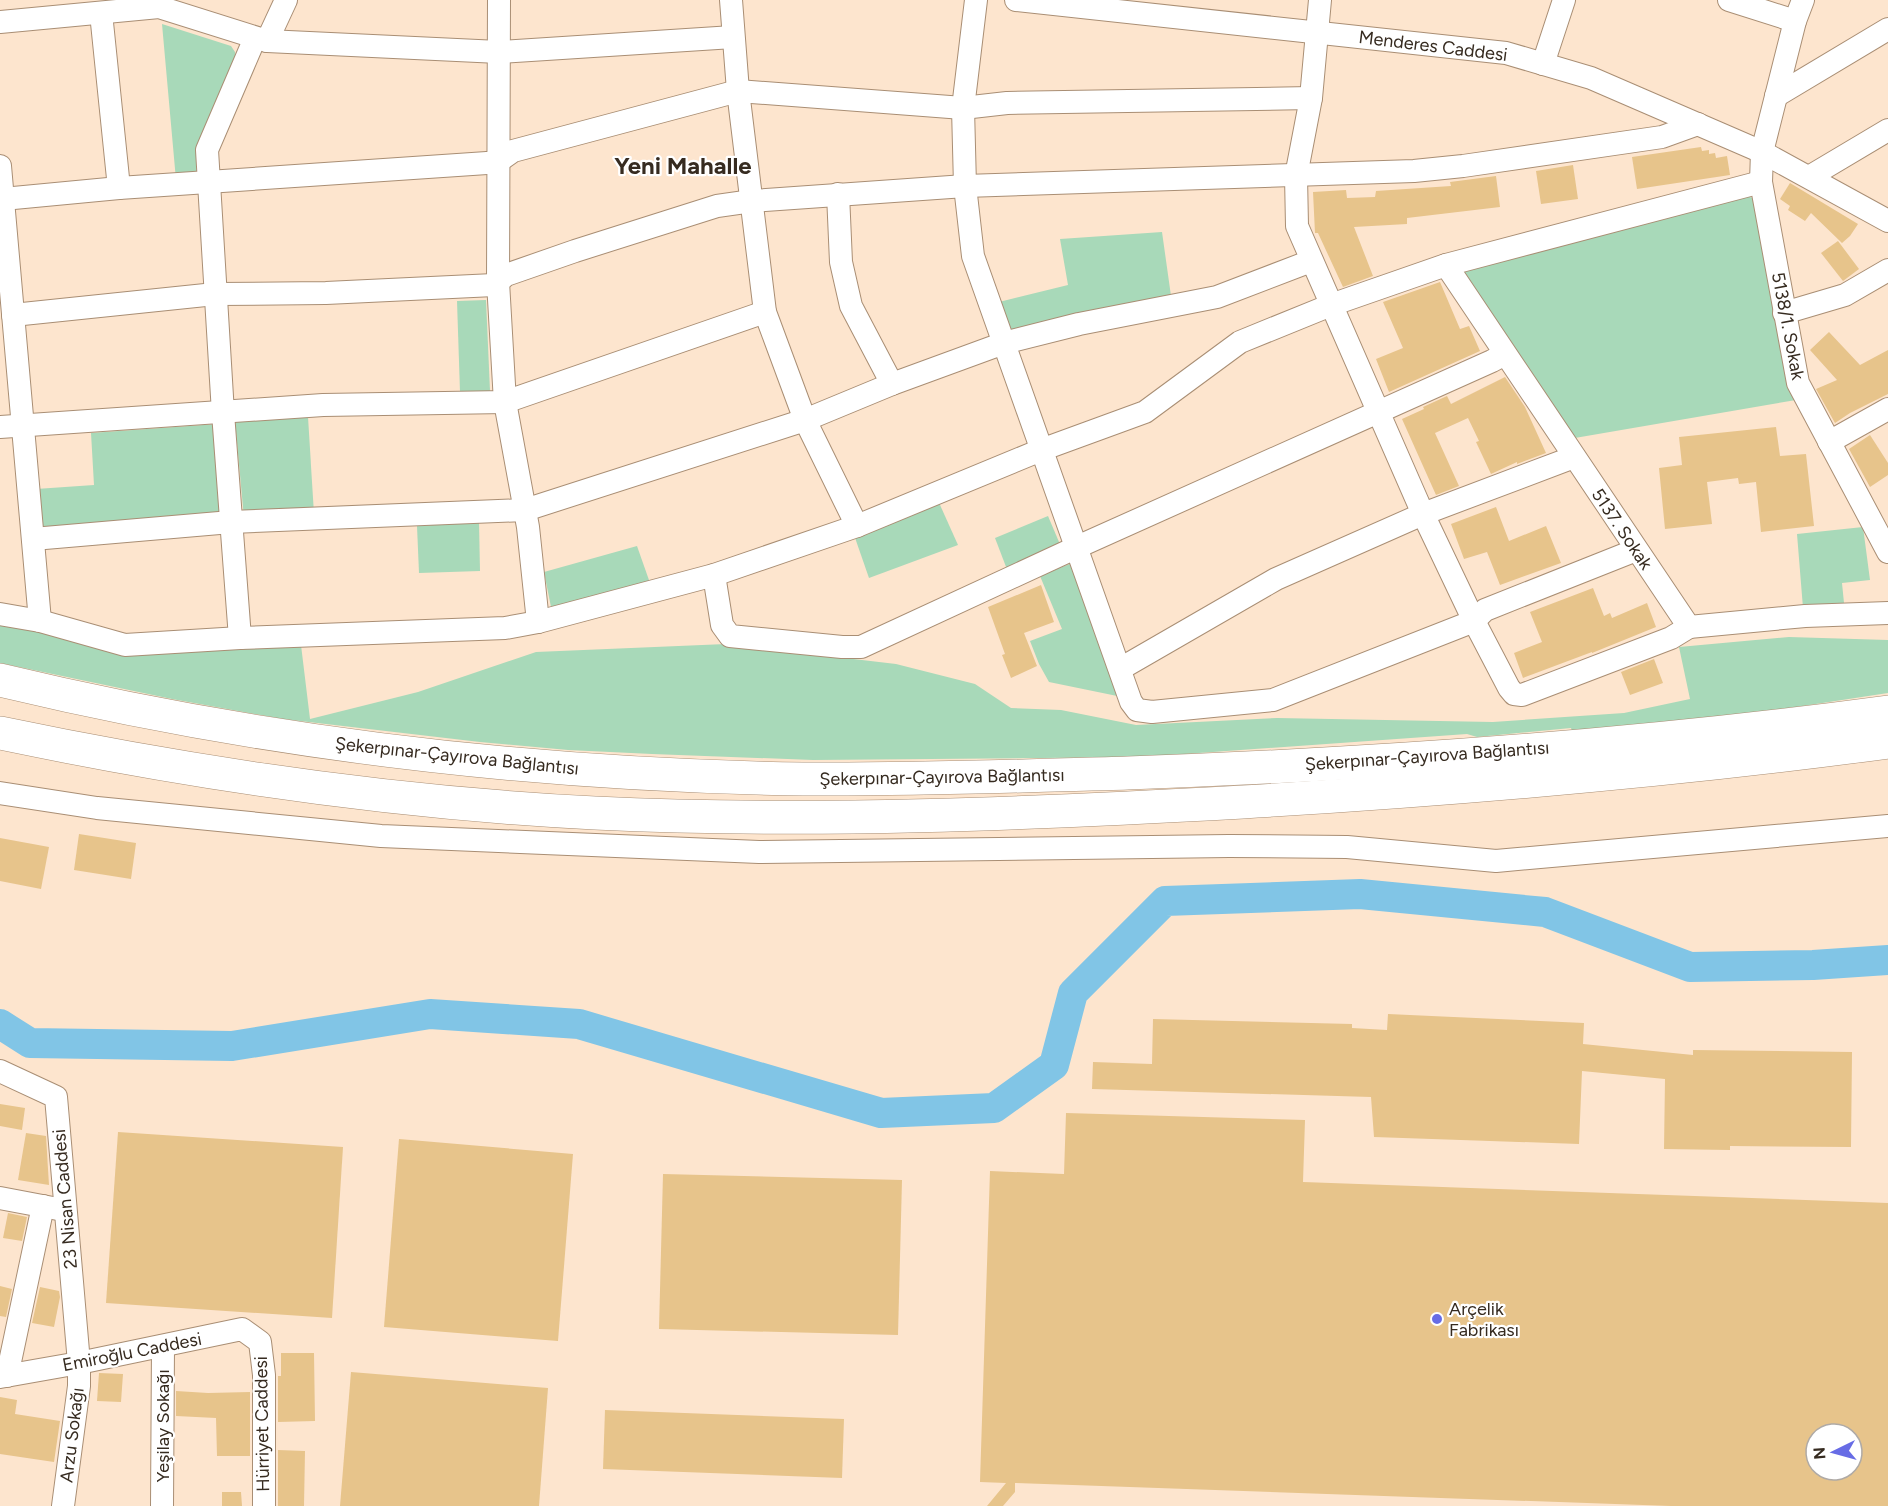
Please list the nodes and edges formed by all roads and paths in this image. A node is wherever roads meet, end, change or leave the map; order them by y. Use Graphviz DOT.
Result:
graph roads {
  1 [pos="286,0"];
  2 [pos="499,0"];
  3 [pos="731,0"];
  4 [pos="976,0"];
  5 [pos="1016,0"];
  6 [pos="1320,0"];
  7 [pos="1564,0"];
  8 [pos="1729,0"];
  9 [pos="1073,3"];
  10 [pos="1799,10"];
  11 [pos="101,13"];
  12 [pos="0,22"];
  13 [pos="1888,29"];
  14 [pos="1316,33"];
  15 [pos="733,37"];
  16 [pos="261,40"];
  17 [pos="499,52"];
  18 [pos="1543,64"];
  19 [pos="738,91"];
  20 [pos="1776,96"];
  21 [pos="1311,98"];
  22 [pos="963,108"];
  23 [pos="1698,124"];
  24 [pos="1888,130"];
  25 [pos="1762,152"];
  26 [pos="499,160"];
  27 [pos="0,166"];
  28 [pos="1296,176"];
  29 [pos="1809,177"];
  30 [pos="208,182"];
  31 [pos="1761,182"];
  32 [pos="965,186"];
  33 [pos="119,188"];
  34 [pos="838,194"];
  35 [pos="3,199"];
  36 [pos="752,201"];
  37 [pos="1888,221"];
  38 [pos="1311,261"];
  39 [pos="1446,265"];
  40 [pos="1888,270"];
  41 [pos="500,285"];
  42 [pos="215,294"];
  43 [pos="1331,305"];
  44 [pos="765,312"];
  45 [pos="1784,313"];
  46 [pos="13,315"];
  47 [pos="1004,343"];
  48 [pos="1505,354"];
  49 [pos="891,384"];
  50 [pos="505,402"];
  51 [pos="1888,409"];
  52 [pos="1378,412"];
  53 [pos="223,413"];
  54 [pos="805,420"];
  55 [pos="11,426"];
  56 [pos="1829,442"];
  57 [pos="1041,450"];
  58 [pos="1574,457"];
  59 [pos="525,510"];
  60 [pos="1423,514"];
  61 [pos="231,522"];
  62 [pos="857,526"];
  63 [pos="33,539"];
  64 [pos="1885,539"];
  65 [pos="1075,548"];
  66 [pos="1636,550"];
  67 [pos="714,574"];
  68 [pos="1475,612"];
  69 [pos="1888,613"];
  70 [pos="0,614"];
  71 [pos="40,621"];
  72 [pos="538,622"];
  73 [pos="1689,627"];
  74 [pos="240,638"];
  75 [pos="1120,669"];
  76 [pos="0,680"];
  77 [pos="1888,712"];
  78 [pos="0,733"];
  79 [pos="1888,742"];
  80 [pos="1,793"];
  81 [pos="1888,826"];
  82 [pos="0,1071"];
  83 [pos="0,1198"];
  84 [pos="43,1206"];
  85 [pos="66,1210"];
  86 [pos="260,1342"];
  87 [pos="163,1346"];
  88 [pos="79,1364"];
  89 [pos="3,1377"];
  90 [pos="63,1506"];
  91 [pos="162,1506"];
  92 [pos="264,1506"];
  1 -- 16 [label="street"];
  2 -- 17 [label="street"];
  3 -- 15 [label="street"];
  4 -- 22 [label="street"];
  5 -- 9 [label="street, Menderes Caddesi"];
  6 -- 14 [label="street"];
  7 -- 18 [label="street"];
  8 -- 10 [label="street"];
  9 -- 14 [label="street, Menderes Caddesi"];
  10 -- 20 [label="street, 5138/1. Sokak"];
  11 -- 12 [label="street"];
  11 -- 16 [label="street"];
  11 -- 33 [label="street"];
  13 -- 20 [label="street"];
  14 -- 18 [label="street, Menderes Caddesi"];
  14 -- 21 [label="street"];
  15 -- 17 [label="street"];
  15 -- 19 [label="street"];
  16 -- 17 [label="street"];
  16 -- 30 [label="street"];
  17 -- 26 [label="street"];
  18 -- 23 [label="street, Menderes Caddesi"];
  19 -- 22 [label="street"];
  19 -- 26 [label="street"];
  19 -- 36 [label="street"];
  20 -- 25 [label="street, 5138/1. Sokak"];
  21 -- 22 [label="street"];
  21 -- 28 [label="street"];
  22 -- 32 [label="street"];
  23 -- 25 [label="street, Menderes Caddesi"];
  23 -- 28 [label="street"];
  24 -- 29 [label="street"];
  25 -- 29 [label="street, Menderes Caddesi"];
  25 -- 31 [label="street, 5138/1. Sokak"];
  26 -- 30 [label="street"];
  26 -- 41 [label="street"];
  27 -- 35 [label="street"];
  28 -- 32 [label="street"];
  28 -- 38 [label="street"];
  29 -- 37 [label="street, Menderes Caddesi"];
  30 -- 33 [label="street"];
  30 -- 42 [label="street"];
  31 -- 39 [label="street"];
  31 -- 45 [label="street, 5138/1. Sokak"];
  32 -- 34 [label="street"];
  32 -- 47 [label="street"];
  33 -- 35 [label="street"];
  34 -- 36 [label="street"];
  34 -- 49 [label="street"];
  35 -- 46 [label="street"];
  36 -- 41 [label="street"];
  36 -- 44 [label="street"];
  38 -- 43 [label="street"];
  38 -- 47 [label="street"];
  39 -- 43 [label="street"];
  39 -- 48 [label="street, 5137. Sokak"];
  40 -- 45 [label="street"];
  41 -- 42 [label="street"];
  41 -- 50 [label="street"];
  42 -- 46 [label="street"];
  42 -- 53 [label="street"];
  43 -- 52 [label="street"];
  43 -- 57 [label="street"];
  44 -- 50 [label="street"];
  44 -- 54 [label="street"];
  45 -- 56 [label="street, 5138/1. Sokak"];
  46 -- 55 [label="street"];
  47 -- 49 [label="street"];
  47 -- 57 [label="street"];
  48 -- 52 [label="street"];
  48 -- 58 [label="street, 5137. Sokak"];
  49 -- 54 [label="street"];
  50 -- 53 [label="street"];
  50 -- 59 [label="street"];
  51 -- 56 [label="street"];
  52 -- 60 [label="street"];
  52 -- 65 [label="street"];
  53 -- 55 [label="street"];
  53 -- 61 [label="street"];
  54 -- 59 [label="street"];
  54 -- 62 [label="street"];
  55 -- 63 [label="street"];
  56 -- 64 [label="street, 5138/1. Sokak"];
  57 -- 62 [label="street"];
  57 -- 65 [label="street"];
  58 -- 60 [label="street"];
  58 -- 66 [label="street, 5137. Sokak"];
  59 -- 61 [label="street"];
  59 -- 72 [label="street"];
  60 -- 68 [label="street"];
  60 -- 75 [label="street"];
  61 -- 63 [label="street"];
  61 -- 74 [label="street"];
  62 -- 67 [label="street"];
  63 -- 71 [label="street"];
  65 -- 67 [label="street"];
  65 -- 75 [label="street"];
  66 -- 68 [label="street"];
  66 -- 73 [label="street, 5137. Sokak"];
  67 -- 72 [label="street"];
  68 -- 73 [label="street"];
  68 -- 75 [label="street"];
  69 -- 73 [label="street"];
  70 -- 71 [label="street"];
  71 -- 74 [label="street"];
  72 -- 74 [label="street"];
  76 -- 77 [label="highway, Şekerpınar-Çayırova Bağlantısı"];
  78 -- 79 [label="highway, Şekerpınar-Çayırova Bağlantısı"];
  80 -- 81 [label="street"];
  82 -- 85 [label="street, 23 Nisan Caddesi"];
  83 -- 84 [label="street"];
  84 -- 85 [label="street"];
  84 -- 89 [label="street"];
  85 -- 88 [label="street, 23 Nisan Caddesi"];
  86 -- 87 [label="street, Emiroğlu Caddesi"];
  86 -- 92 [label="street, Hürriyet Caddesi"];
  87 -- 88 [label="street, Emiroğlu Caddesi"];
  87 -- 91 [label="street, Yeşilay Sokağı"];
  88 -- 89 [label="street, Emiroğlu Caddesi"];
  88 -- 90 [label="street, Arzu Sokağı"];
}
